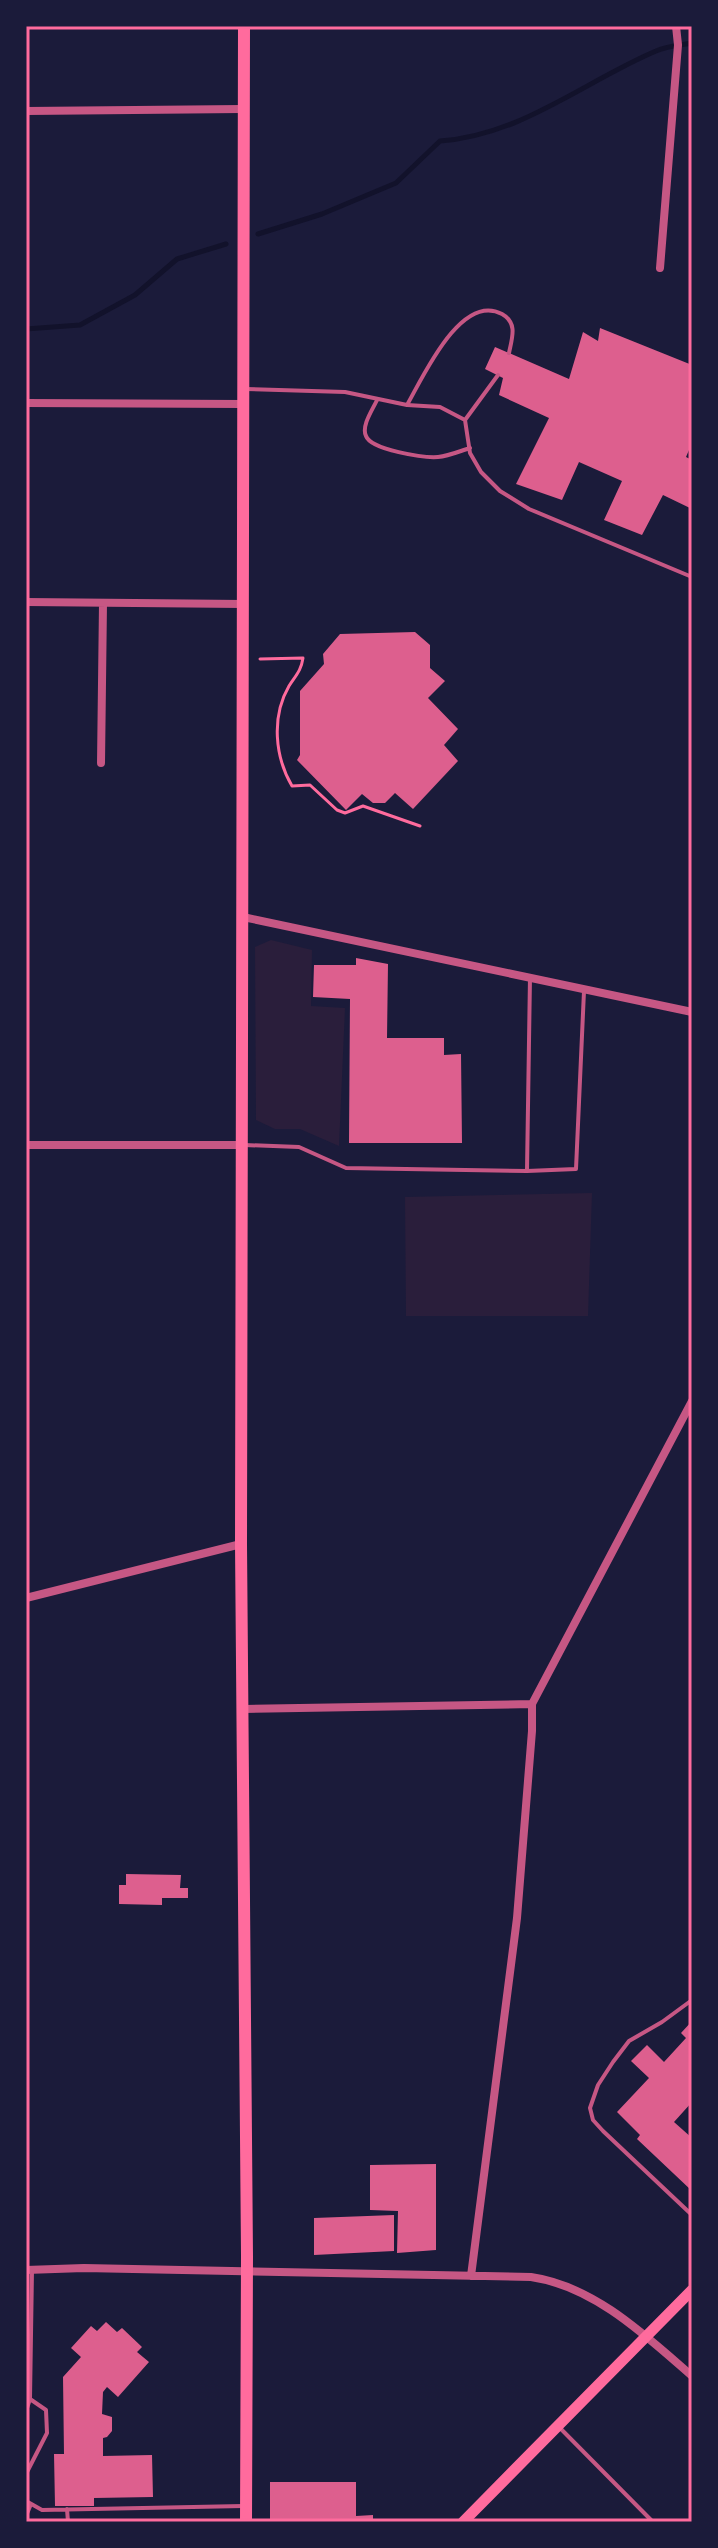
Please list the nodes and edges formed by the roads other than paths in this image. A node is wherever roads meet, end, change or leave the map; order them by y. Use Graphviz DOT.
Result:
graph roads {
  1 [pos="244,26"];
  2 [pos="676,26"];
  3 [pos="242,109"];
  4 [pos="26,111"];
  5 [pos="660,268"];
  6 [pos="509,353"];
  7 [pos="498,375"];
  8 [pos="243,389"];
  9 [pos="377,400"];
  10 [pos="26,403"];
  11 [pos="243,404"];
  12 [pos="407,405"];
  13 [pos="465,420"];
  14 [pos="470,448"];
  15 [pos="692,577"];
  16 [pos="26,602"];
  17 [pos="103,603"];
  18 [pos="243,604"];
  19 [pos="101,763"];
  20 [pos="243,917"];
  21 [pos="530,977"];
  22 [pos="584,989"];
  23 [pos="692,1012"];
  24 [pos="26,1145"];
  25 [pos="241,1145"];
  26 [pos="527,1171"];
  27 [pos="692,1401"];
  28 [pos="241,1544"];
  29 [pos="26,1598"];
  30 [pos="532,1704"];
  31 [pos="244,1709"];
  32 [pos="692,2000"];
  33 [pos="692,2215"];
  34 [pos="29,2270"];
  35 [pos="247,2272"];
  36 [pos="471,2276"];
  37 [pos="692,2290"];
  38 [pos="647,2337"];
  39 [pos="692,2376"];
  40 [pos="30,2399"];
  41 [pos="26,2411"];
  42 [pos="558,2426"];
  43 [pos="26,2474"];
  44 [pos="28,2502"];
  45 [pos="246,2506"];
  46 [pos="67,2509"];
  47 [pos="26,2516"];
  48 [pos="68,2522"];
  49 [pos="246,2522"];
  50 [pos="463,2522"];
  51 [pos="653,2522"];
  1 -- 3 [label="main road"];
  2 -- 5 [label="street"];
  3 -- 4 [label="street"];
  3 -- 8 [label="main road"];
  6 -- 12 [label="lane"];
  7 -- 13 [label="lane"];
  8 -- 9 [label="lane"];
  8 -- 11 [label="main road"];
  9 -- 12 [label="lane"];
  9 -- 14 [label="lane"];
  10 -- 11 [label="street"];
  11 -- 18 [label="main road"];
  12 -- 13 [label="lane"];
  13 -- 14 [label="lane"];
  14 -- 15 [label="lane"];
  16 -- 17 [label="street"];
  17 -- 18 [label="street"];
  17 -- 19 [label="street"];
  18 -- 20 [label="main road"];
  20 -- 21 [label="street"];
  20 -- 25 [label="main road"];
  21 -- 22 [label="street"];
  21 -- 26 [label="lane"];
  22 -- 23 [label="street"];
  22 -- 26 [label="lane"];
  24 -- 25 [label="street"];
  25 -- 26 [label="lane"];
  25 -- 28 [label="main road"];
  27 -- 30 [label="street"];
  28 -- 29 [label="street"];
  28 -- 31 [label="main road"];
  30 -- 31 [label="street"];
  30 -- 36 [label="street"];
  31 -- 35 [label="main road"];
  32 -- 33 [label="lane"];
  34 -- 35 [label="street"];
  34 -- 40 [label="lane"];
  35 -- 36 [label="street"];
  35 -- 45 [label="main road"];
  36 -- 38 [label="street"];
  37 -- 38 [label="main road"];
  38 -- 39 [label="street"];
  38 -- 42 [label="main road"];
  40 -- 41 [label="lane"];
  40 -- 43 [label="lane"];
  42 -- 50 [label="main road"];
  42 -- 51 [label="lane"];
  44 -- 46 [label="lane"];
  44 -- 47 [label="lane"];
  45 -- 46 [label="lane"];
  45 -- 49 [label="main road"];
  46 -- 48 [label="lane"];
}
